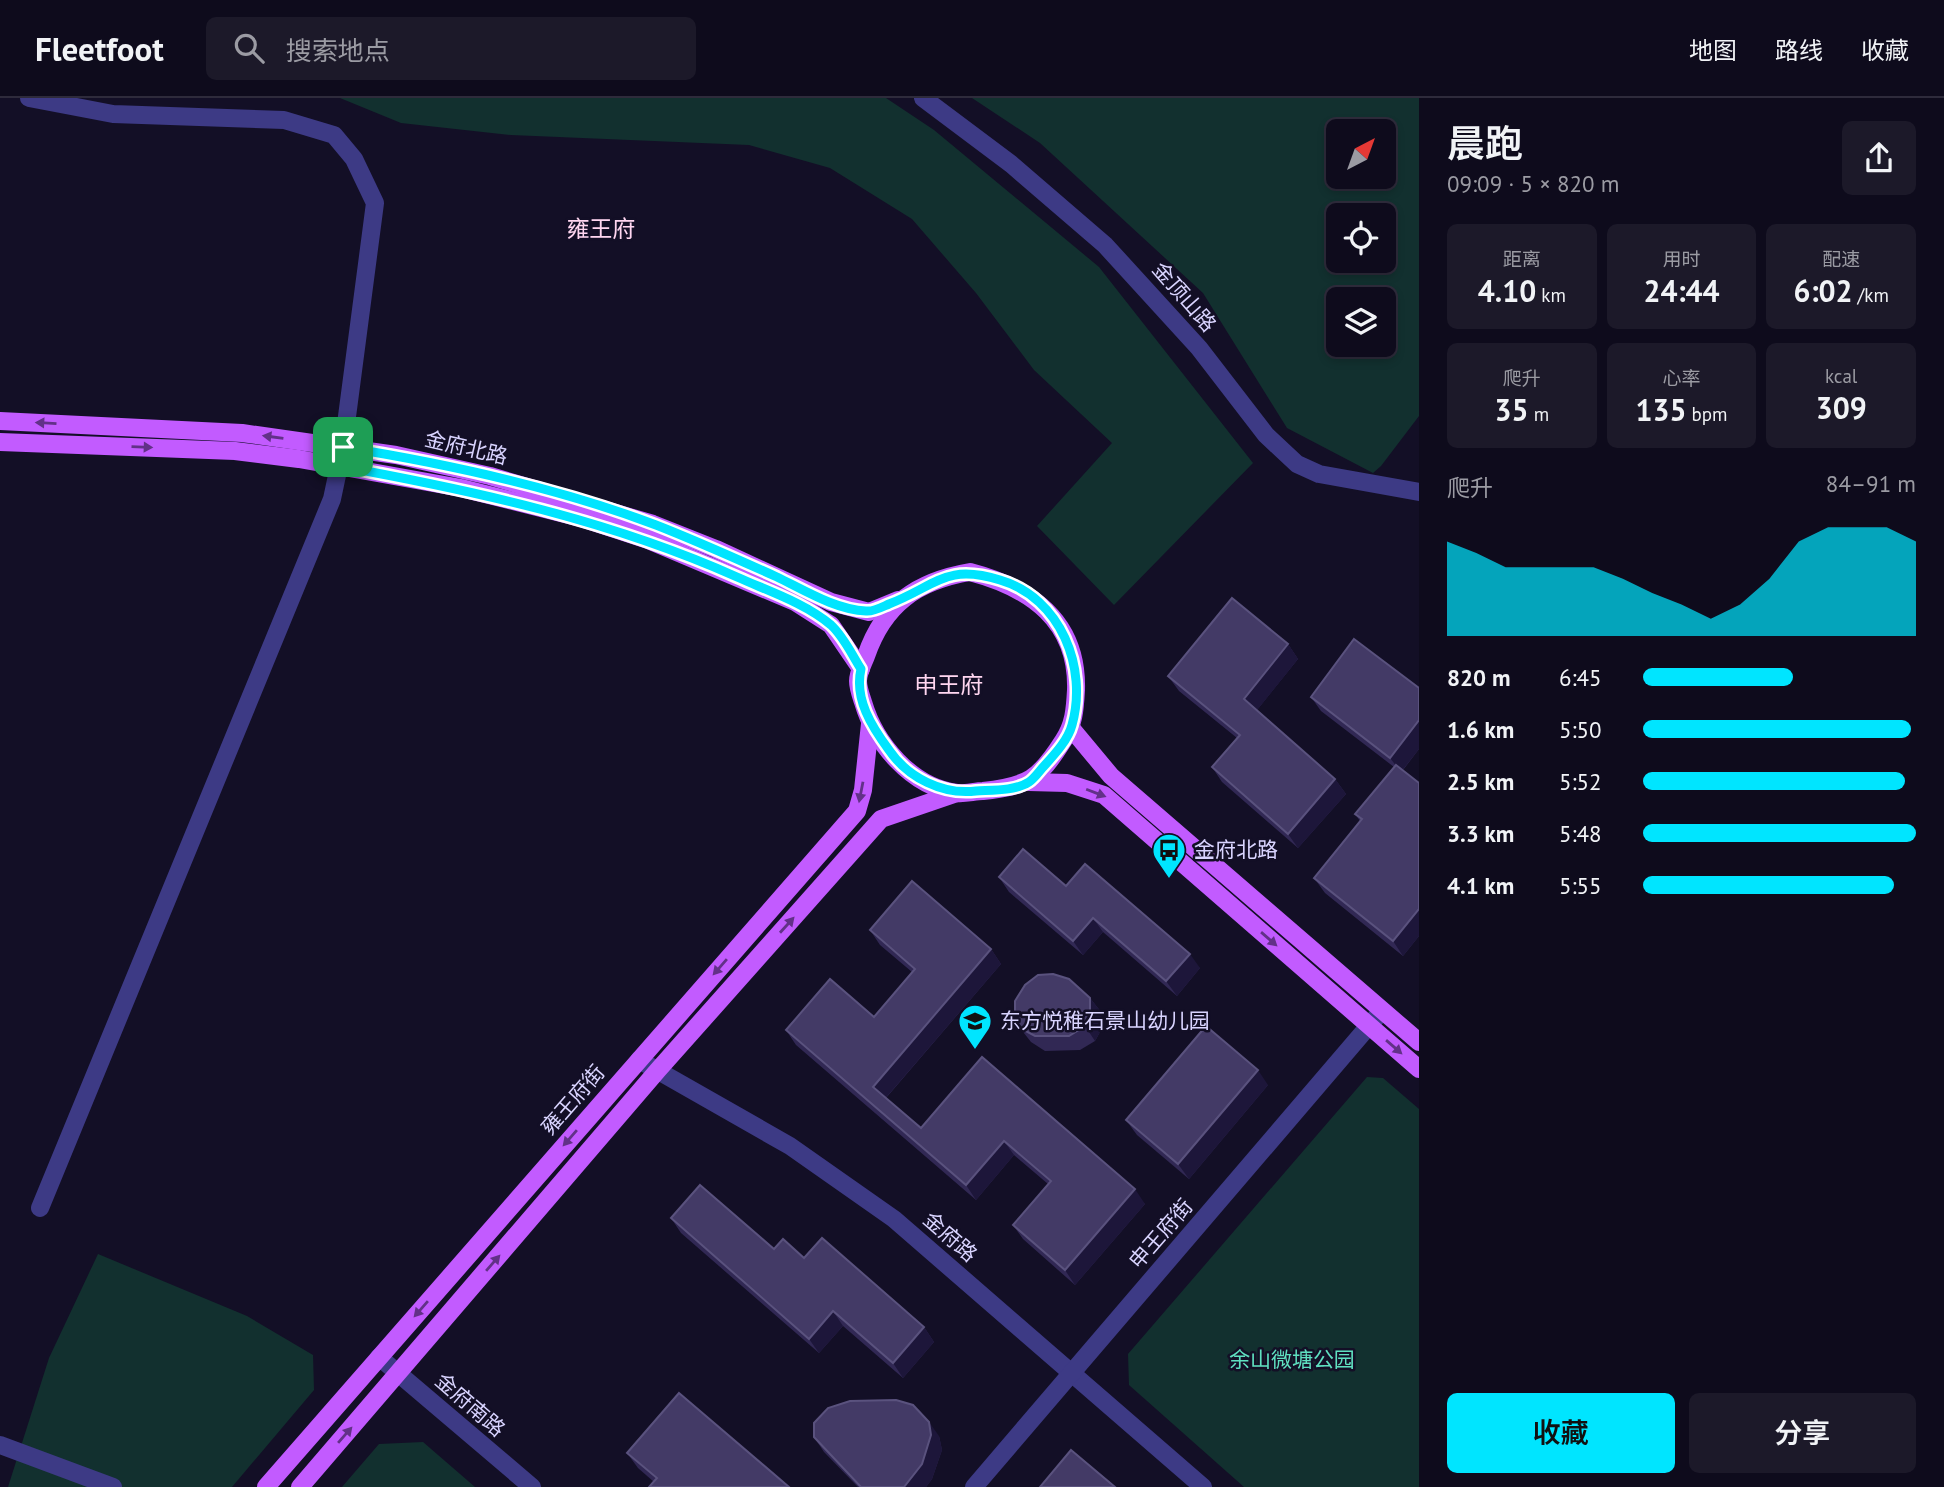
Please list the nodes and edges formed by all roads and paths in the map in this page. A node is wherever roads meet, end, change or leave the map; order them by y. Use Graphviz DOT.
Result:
graph roads {
  1 [pos="29,98"];
  2 [pos="923,98"];
  3 [pos="0,421"];
  4 [pos="0,442"];
  5 [pos="343,447"];
  6 [pos="339,466"];
  7 [pos="1419,492"];
  8 [pos="898,600"];
  9 [pos="861,669"];
  10 [pos="870,724"];
  11 [pos="1072,728"];
  12 [pos="1029,782"];
  13 [pos="957,793"];
  14 [pos="1383,1010"];
  15 [pos="1370,1026"];
  16 [pos="1419,1042"];
  17 [pos="639,1060"];
  18 [pos="1419,1069"];
  19 [pos="658,1070"];
  20 [pos="40,1208"];
  21 [pos="379,1357"];
  22 [pos="399,1373"];
  23 [pos="1071,1373"];
  24 [pos="0,1445"];
  25 [pos="113,1487"];
  26 [pos="266,1487"];
  27 [pos="300,1487"];
  28 [pos="532,1487"];
  29 [pos="974,1487"];
  30 [pos="1203,1487"];
  1 -- 5 [label="street"];
  2 -- 7 [label="street, 金顶山路"];
  5 -- 3 [label="main road, 金府北路, one-way"];
  4 -- 6 [label="main road, 金府北路, one-way"];
  5 -- 6 [label="street"];
  5 -- 8 [label="main road, 金府北路"];
  6 -- 9 [label="main road, 金府北路"];
  6 -- 20 [label="street"];
  8 -- 9 [label="main road"];
  8 -- 11 [label="main road"];
  9 -- 10 [label="main road"];
  10 -- 13 [label="main road"];
  10 -- 17 [label="main road, 雍王府街, one-way"];
  11 -- 12 [label="main road"];
  11 -- 14 [label="main road"];
  12 -- 13 [label="main road"];
  12 -- 15 [label="main road, one-way"];
  19 -- 13 [label="main road, one-way"];
  14 -- 15 [label="street, 申王府街"];
  14 -- 16 [label="main road"];
  15 -- 18 [label="main road, one-way"];
  15 -- 23 [label="street, 申王府街"];
  17 -- 19 [label="street, 金府路"];
  17 -- 21 [label="main road, 雍王府街, one-way"];
  22 -- 19 [label="main road, one-way"];
  19 -- 23 [label="street, 金府路"];
  21 -- 22 [label="street, 金府南路"];
  21 -- 26 [label="main road, 雍王府街"];
  27 -- 22 [label="main road, one-way"];
  22 -- 28 [label="street, 金府南路"];
  23 -- 29 [label="street, 申王府街"];
  23 -- 30 [label="street, 金府路"];
  24 -- 25 [label="street"];
}
